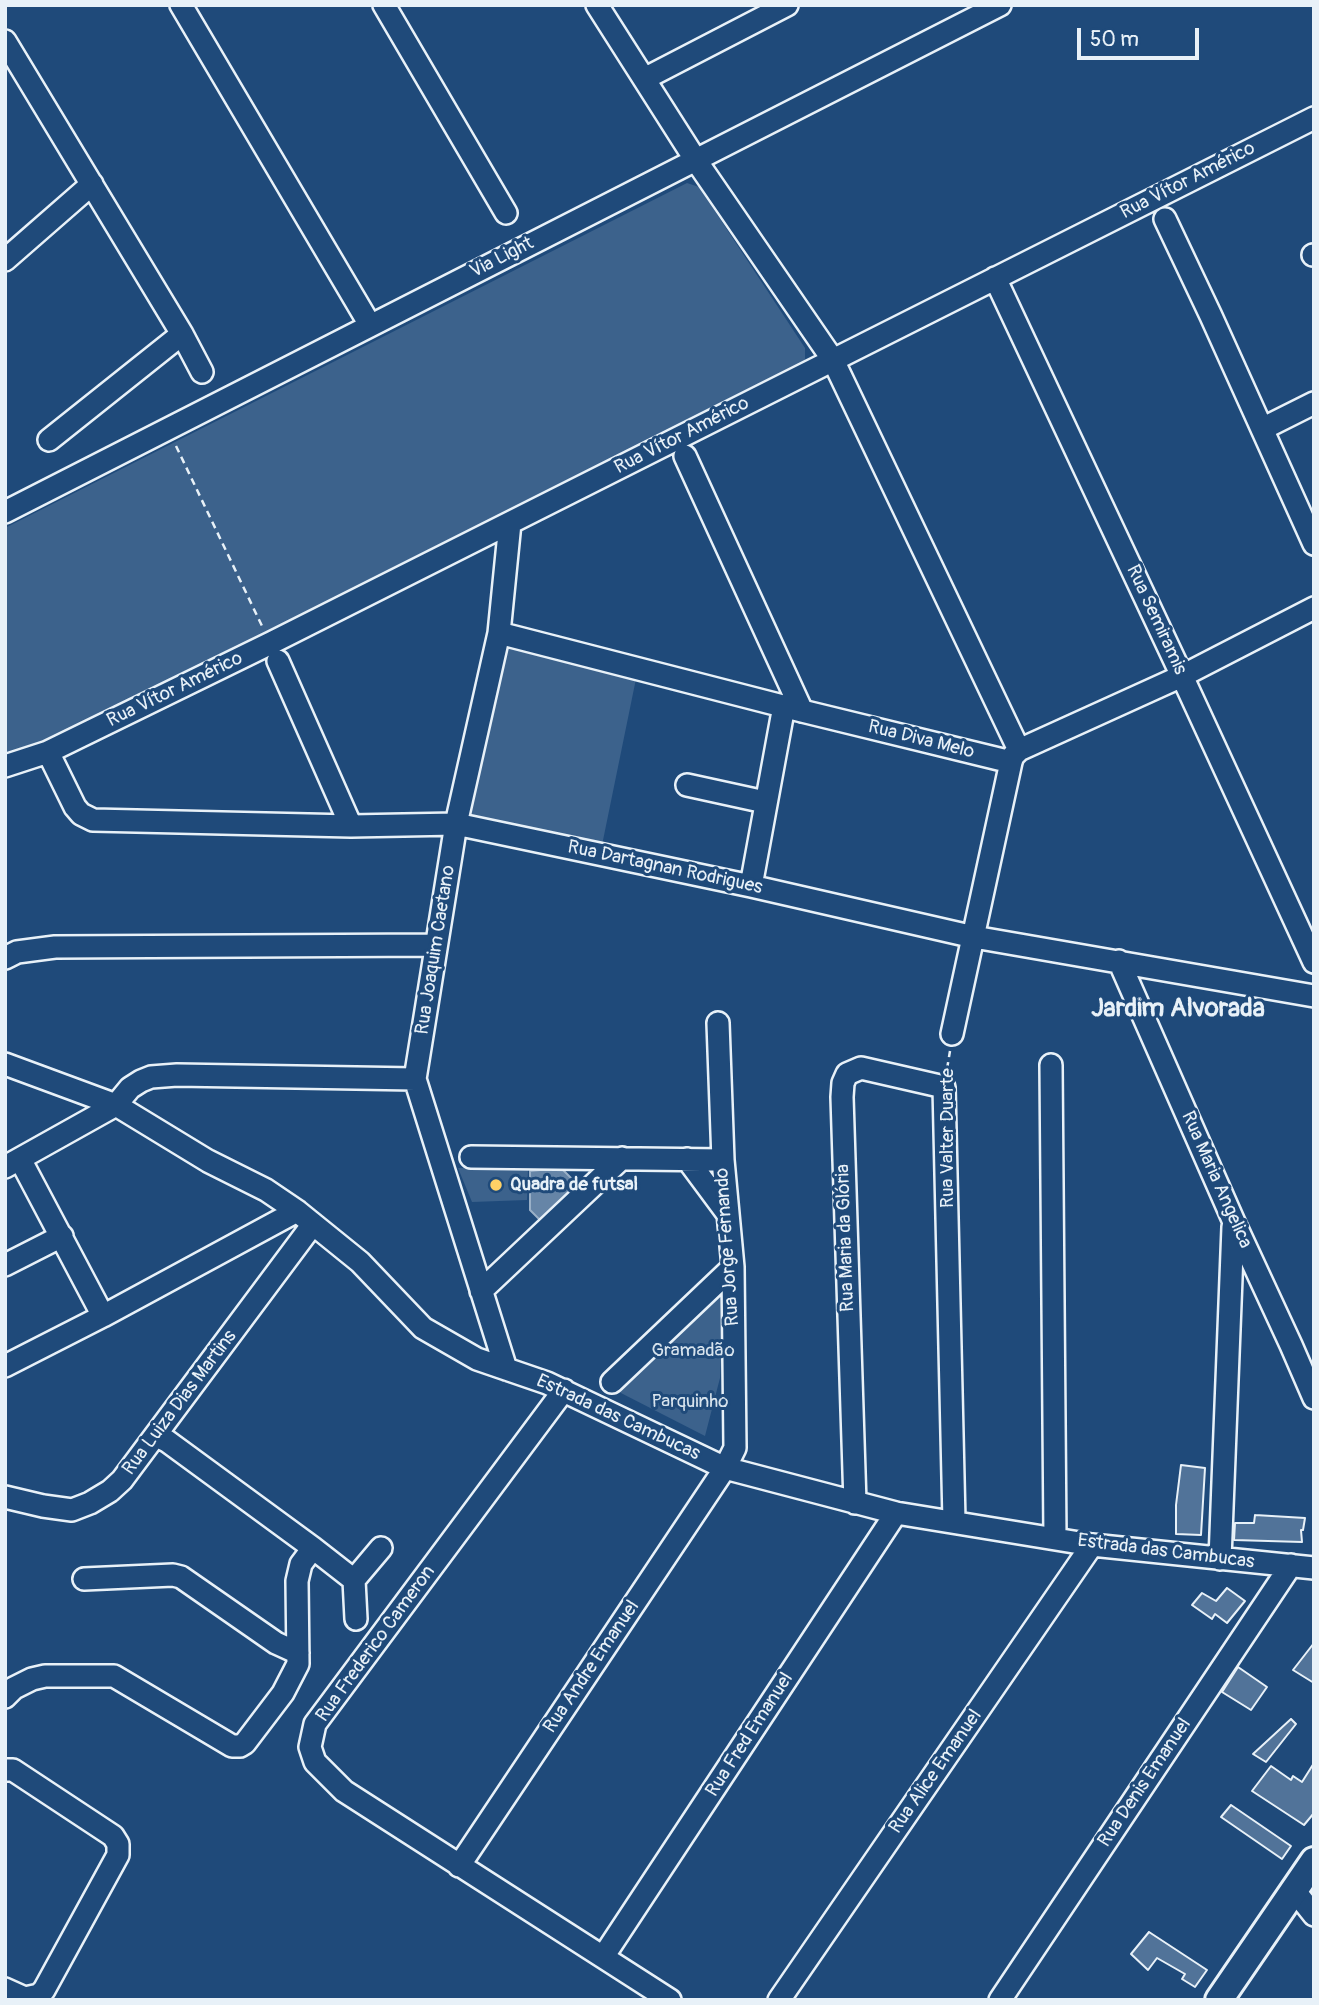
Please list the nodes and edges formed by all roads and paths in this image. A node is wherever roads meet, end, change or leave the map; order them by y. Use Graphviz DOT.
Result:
graph roads {
  1 [pos="181,5"];
  2 [pos="384,5"];
  3 [pos="597,5"];
  4 [pos="787,5"];
  5 [pos="1000,5"];
  6 [pos="5,42"];
  7 [pos="644,79"];
  8 [pos="1314,118"];
  9 [pos="695,159"];
  10 [pos="92,184"];
  11 [pos="506,213"];
  12 [pos="1165,219"];
  13 [pos="5,260"];
  14 [pos="995,278"];
  15 [pos="370,325"];
  16 [pos="182,334"];
  17 [pos="833,360"];
  18 [pos="202,372"];
  19 [pos="1314,403"];
  20 [pos="167,429"];
  21 [pos="1262,429"];
  22 [pos="49,440"];
  23 [pos="685,456"];
  24 [pos="5,512"];
  25 [pos="510,523"];
  26 [pos="1314,544"];
  27 [pos="1314,608"];
  28 [pos="499,633"];
  29 [pos="275,652"];
  30 [pos="1182,676"];
  31 [pos="793,708"];
  32 [pos="48,752"];
  33 [pos="1015,756"];
  34 [pos="5,766"];
  35 [pos="687,785"];
  36 [pos="765,803"];
  37 [pos="456,824"];
  38 [pos="351,826"];
  39 [pos="751,886"];
  40 [pos="974,937"];
  41 [pos="436,945"];
  42 [pos="5,958"];
  43 [pos="1119,961"];
  44 [pos="1314,962"];
  45 [pos="1314,996"];
  46 [pos="718,1023"];
  47 [pos="952,1034"];
  48 [pos="5,1064"];
  49 [pos="1051,1065"];
  50 [pos="415,1079"];
  51 [pos="944,1087"];
  52 [pos="116,1105"];
  53 [pos="471,1157"];
  54 [pos="622,1158"];
  55 [pos="687,1159"];
  56 [pos="723,1160"];
  57 [pos="13,1163"];
  58 [pos="728,1214"];
  59 [pos="305,1217"];
  60 [pos="1234,1222"];
  61 [pos="62,1236"];
  62 [pos="5,1265"];
  63 [pos="733,1267"];
  64 [pos="481,1291"];
  65 [pos="103,1316"];
  66 [pos="5,1366"];
  67 [pos="506,1369"];
  68 [pos="612,1382"];
  69 [pos="564,1390"];
  70 [pos="1314,1398"];
  71 [pos="157,1436"];
  72 [pos="725,1468"];
  73 [pos="5,1497"];
  74 [pos="855,1503"];
  75 [pos="897,1513"];
  76 [pos="954,1521"];
  77 [pos="1055,1538"];
  78 [pos="1092,1545"];
  79 [pos="313,1548"];
  80 [pos="381,1548"];
  81 [pos="1220,1559"];
  82 [pos="1291,1565"];
  83 [pos="1314,1568"];
  84 [pos="84,1579"];
  85 [pos="354,1580"];
  86 [pos="356,1619"];
  87 [pos="298,1653"];
  88 [pos="5,1697"];
  89 [pos="5,1770"];
  90 [pos="1314,1861"];
  91 [pos="459,1866"];
  92 [pos="1294,1890"];
  93 [pos="1314,1915"];
  94 [pos="603,1957"];
  95 [pos="5,1989"];
  96 [pos="670,2000"];
  97 [pos="779,2000"];
  98 [pos="1000,2000"];
  99 [pos="1219,2000"];
  1 -- 15 [label="street"];
  2 -- 11 [label="street"];
  3 -- 7 [label="street"];
  4 -- 7 [label="street"];
  5 -- 9 [label="street, Via Light"];
  6 -- 10 [label="street"];
  7 -- 9 [label="street"];
  8 -- 14 [label="street, Rua Vítor Américo"];
  9 -- 15 [label="street, Via Light"];
  9 -- 17 [label="street"];
  10 -- 13 [label="street"];
  10 -- 16 [label="street"];
  12 -- 21 [label="street"];
  14 -- 17 [label="street, Rua Vítor Américo"];
  14 -- 30 [label="street, Rua Semiramis"];
  15 -- 20 [label="street, Via Light"];
  16 -- 18 [label="street"];
  16 -- 22 [label="street"];
  17 -- 25 [label="street, Rua Vítor Américo"];
  17 -- 33 [label="street"];
  19 -- 21 [label="street"];
  20 -- 24 [label="street, Via Light"];
  20 -- 29 [label="path"];
  21 -- 26 [label="street"];
  23 -- 31 [label="street"];
  25 -- 28 [label="street, Rua Joaquim Caetano"];
  25 -- 29 [label="street, Rua Vítor Américo"];
  27 -- 30 [label="street"];
  28 -- 31 [label="street, Rua Diva Melo"];
  28 -- 37 [label="street, Rua Joaquim Caetano"];
  29 -- 32 [label="street, Rua Vítor Américo"];
  29 -- 38 [label="street"];
  30 -- 33 [label="street"];
  30 -- 44 [label="street, Rua Semiramis"];
  31 -- 33 [label="street, Rua Diva Melo"];
  31 -- 36 [label="street"];
  32 -- 34 [label="street"];
  32 -- 38 [label="street, Rua Dartagnan Rodrigues"];
  33 -- 40 [label="street"];
  35 -- 36 [label="street"];
  36 -- 39 [label="street"];
  37 -- 38 [label="street, Rua Dartagnan Rodrigues"];
  37 -- 39 [label="street, Rua Dartagnan Rodrigues"];
  37 -- 41 [label="street, Rua Joaquim Caetano"];
  39 -- 40 [label="street, Rua Dartagnan Rodrigues"];
  40 -- 43 [label="street, Rua Dartagnan Rodrigues"];
  40 -- 47 [label="street"];
  41 -- 42 [label="street"];
  41 -- 50 [label="street, Rua Joaquim Caetano"];
  43 -- 45 [label="street, Rua Dartagnan Rodrigues"];
  43 -- 60 [label="street, Rua Maria Angelica"];
  46 -- 56 [label="street, Rua Jorge Fernando"];
  47 -- 51 [label="path, Rua Valter Duarte"];
  48 -- 52 [label="street, Estrada das Cambucas"];
  49 -- 77 [label="street"];
  50 -- 52 [label="street"];
  50 -- 64 [label="street, Rua Joaquim Caetano"];
  51 -- 74 [label="street, Rua Maria da Glória"];
  51 -- 76 [label="street, Rua Valter Duarte"];
  52 -- 57 [label="street"];
  52 -- 59 [label="street, Estrada das Cambucas"];
  53 -- 54 [label="street"];
  54 -- 55 [label="street"];
  54 -- 64 [label="street"];
  55 -- 56 [label="street"];
  55 -- 58 [label="street"];
  56 -- 58 [label="street, Rua Jorge Fernando"];
  57 -- 61 [label="street"];
  58 -- 63 [label="street, Rua Jorge Fernando"];
  59 -- 65 [label="street"];
  59 -- 67 [label="street, Estrada das Cambucas"];
  59 -- 71 [label="street, Rua Luiza Dias Martins"];
  60 -- 70 [label="street, Rua Maria Angelica"];
  60 -- 81 [label="street"];
  61 -- 62 [label="street"];
  61 -- 65 [label="street"];
  63 -- 68 [label="street"];
  63 -- 72 [label="street, Rua Jorge Fernando"];
  64 -- 67 [label="street, Rua Joaquim Caetano"];
  65 -- 66 [label="street"];
  67 -- 69 [label="street, Estrada das Cambucas"];
  69 -- 72 [label="street, Estrada das Cambucas"];
  69 -- 91 [label="street, Rua Frederico Cameron"];
  71 -- 73 [label="street, Rua Luiza Dias Martins"];
  71 -- 79 [label="street"];
  72 -- 74 [label="street, Estrada das Cambucas"];
  72 -- 91 [label="street, Rua Andre Emanuel"];
  74 -- 75 [label="street, Estrada das Cambucas"];
  75 -- 76 [label="street, Estrada das Cambucas"];
  75 -- 94 [label="street, Rua Fred Emanuel"];
  76 -- 77 [label="street, Estrada das Cambucas"];
  77 -- 78 [label="street, Estrada das Cambucas"];
  78 -- 81 [label="street, Estrada das Cambucas"];
  78 -- 97 [label="street, Rua Alice Emanuel"];
  79 -- 85 [label="street"];
  79 -- 87 [label="street"];
  80 -- 85 [label="street"];
  81 -- 82 [label="street, Estrada das Cambucas"];
  82 -- 83 [label="street, Estrada das Cambucas"];
  82 -- 98 [label="street, Rua Denis Emanuel"];
  84 -- 87 [label="street"];
  85 -- 86 [label="street"];
  87 -- 88 [label="street"];
  89 -- 95 [label="street"];
  90 -- 92 [label="main road"];
  91 -- 94 [label="street, Rua Frederico Cameron"];
  92 -- 93 [label="street"];
  92 -- 99 [label="main road"];
  94 -- 96 [label="street, Rua Frederico Cameron"];
}
